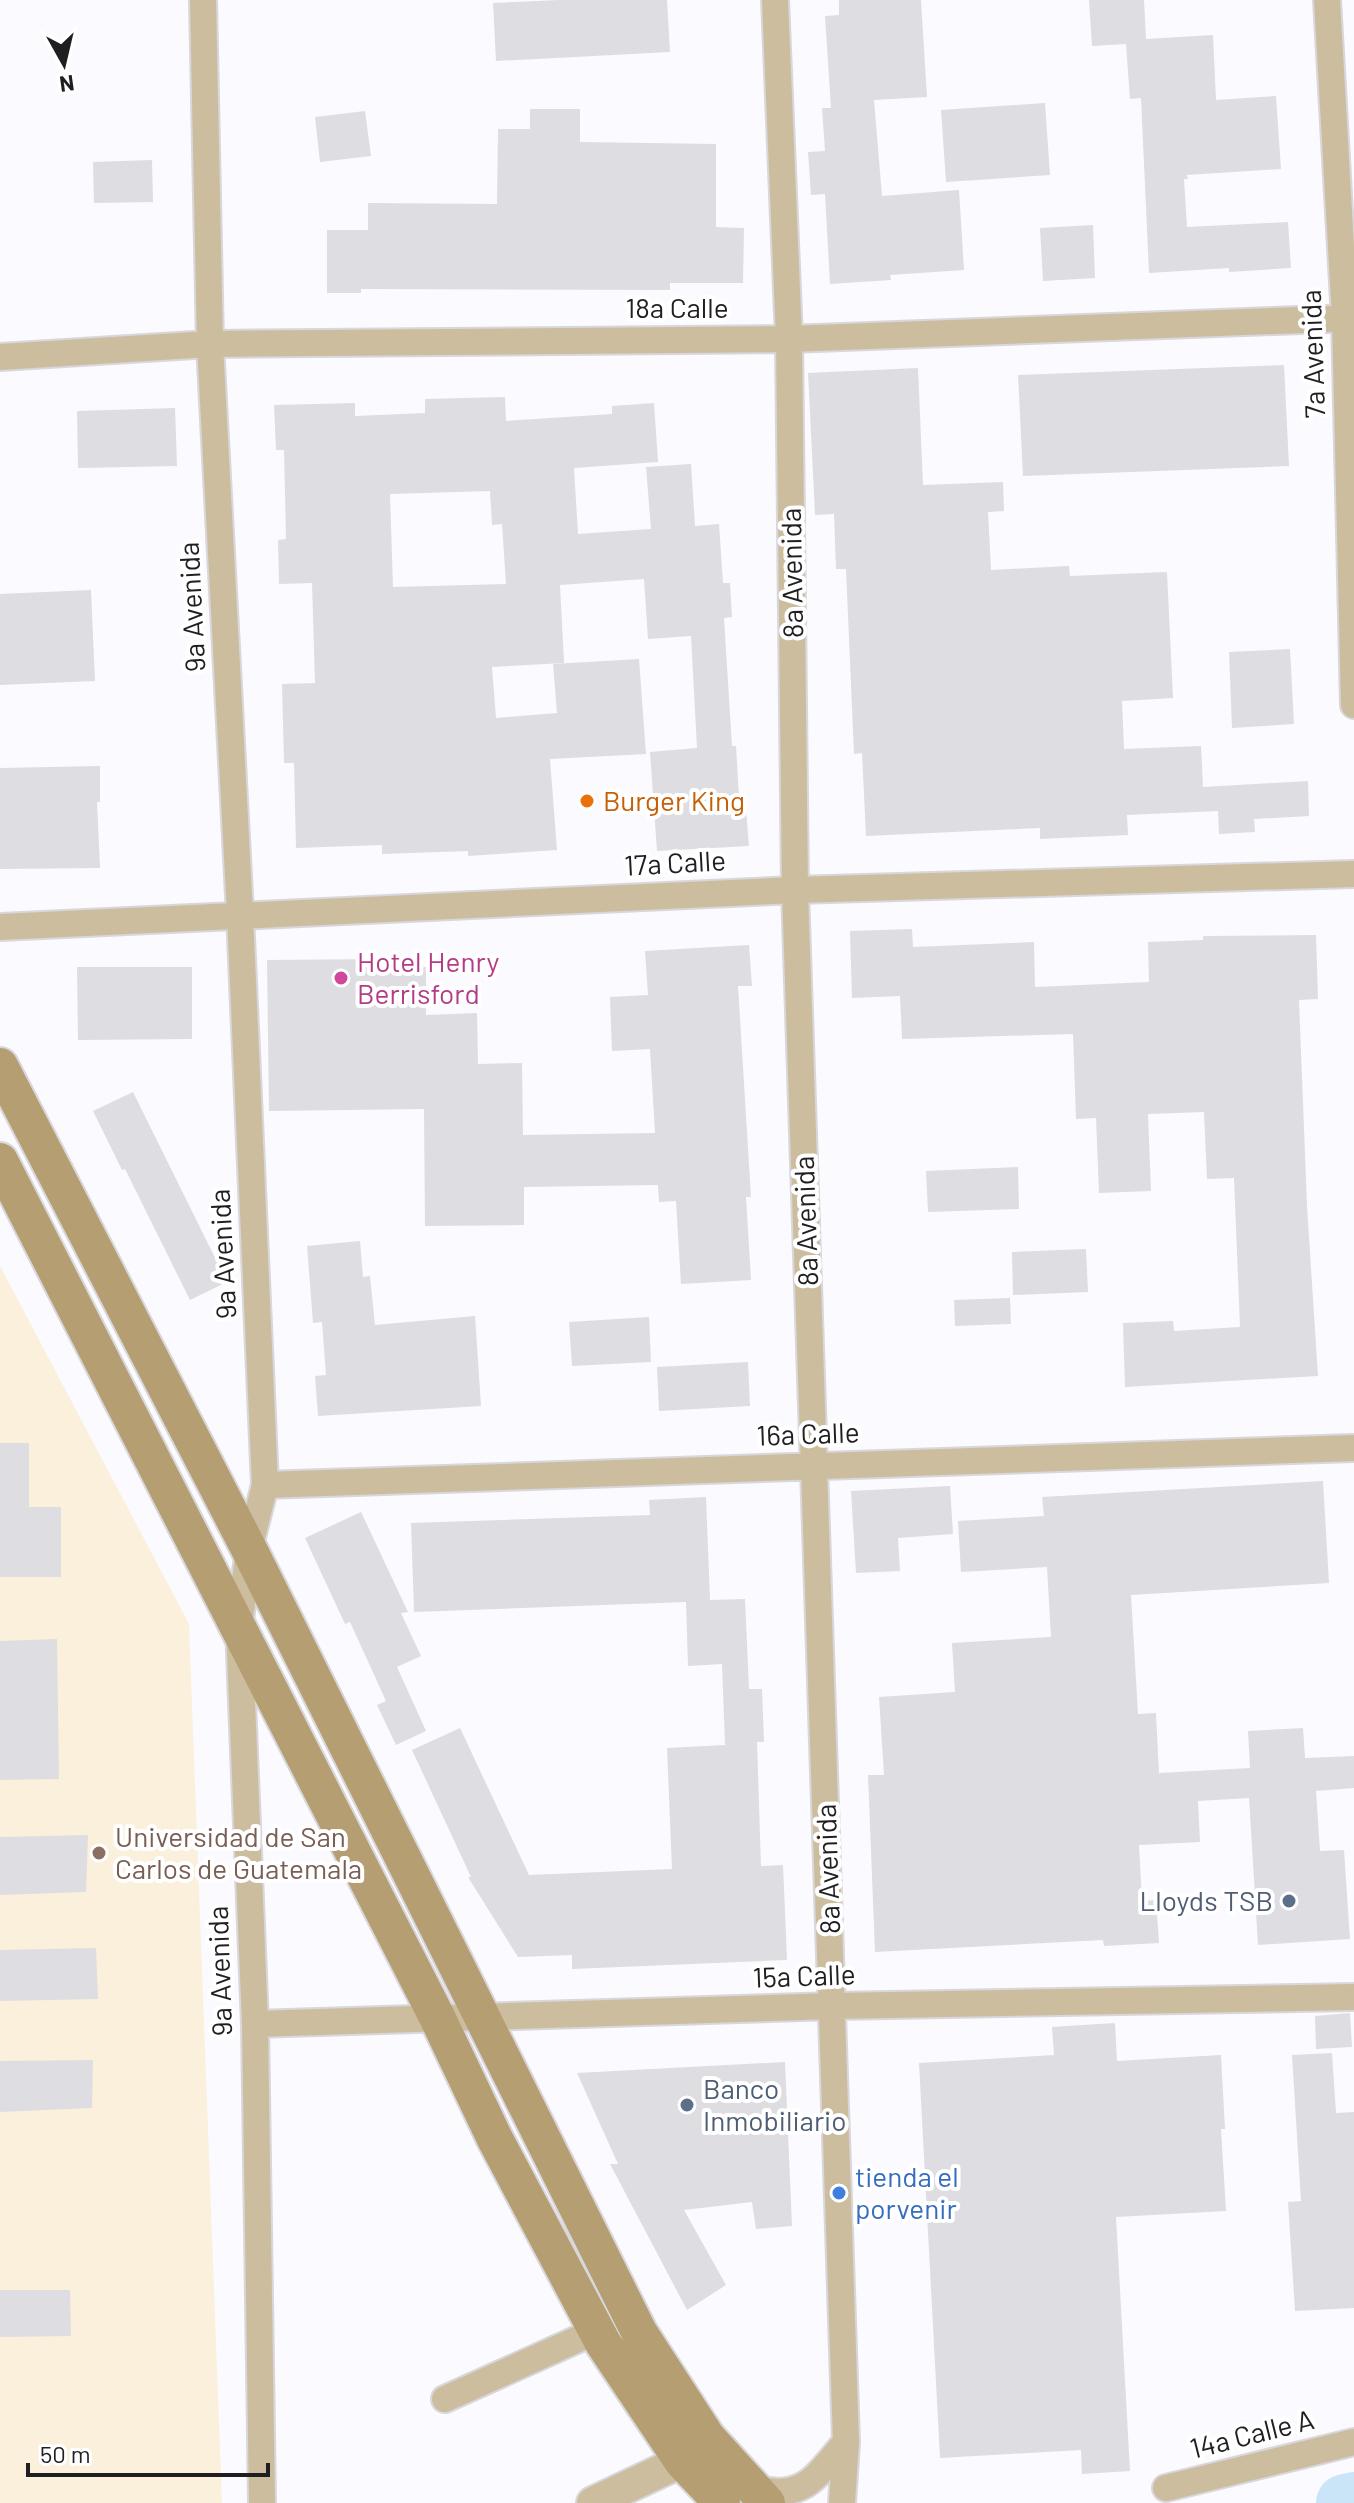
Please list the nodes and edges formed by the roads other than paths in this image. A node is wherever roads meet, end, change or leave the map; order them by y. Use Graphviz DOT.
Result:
graph roads {
  1 [pos="203,0"];
  2 [pos="775,0"];
  3 [pos="1327,0"];
  4 [pos="1349,318"];
  5 [pos="789,339"];
  6 [pos="210,344"];
  7 [pos="0,357"];
  8 [pos="1354,705"];
  9 [pos="1354,874"];
  10 [pos="795,890"];
  11 [pos="240,914"];
  12 [pos="0,927"];
  13 [pos="0,1066"];
  14 [pos="0,1161"];
  15 [pos="1354,1448"];
  16 [pos="814,1466"];
  17 [pos="265,1485"];
  18 [pos="249,1549"];
  19 [pos="239,1627"];
  20 [pos="1354,1997"];
  21 [pos="833,2006"];
  22 [pos="482,2018"];
  23 [pos="438,2019"];
  24 [pos="255,2024"];
  25 [pos="596,2331"];
  26 [pos="445,2399"];
  27 [pos="846,2442"];
  28 [pos="1354,2442"];
  29 [pos="694,2449"];
  30 [pos="1166,2488"];
  31 [pos="761,2496"];
  32 [pos="262,2503"];
  33 [pos="593,2503"];
  34 [pos="722,2503"];
  35 [pos="842,2503"];
  1 -- 6 [label="street, 9a Avenida"];
  2 -- 5 [label="street, 8a Avenida"];
  3 -- 4 [label="street, 7a Avenida"];
  4 -- 5 [label="street, 18a Calle"];
  4 -- 8 [label="street, 7a Avenida"];
  5 -- 6 [label="street, 18a Calle"];
  5 -- 10 [label="street, 8a Avenida"];
  6 -- 7 [label="street, 18a Calle"];
  6 -- 11 [label="street, 9a Avenida"];
  9 -- 10 [label="street, 17a Calle"];
  10 -- 11 [label="street, 17a Calle"];
  10 -- 16 [label="street, 8a Avenida"];
  11 -- 12 [label="street, 17a Calle"];
  11 -- 17 [label="street, 9a Avenida"];
  13 -- 18 [label="main road"];
  14 -- 19 [label="main road"];
  15 -- 16 [label="street, 16a Calle"];
  16 -- 17 [label="street, 16a Calle"];
  16 -- 21 [label="street, 8a Avenida"];
  17 -- 18 [label="street, 9a Avenida"];
  18 -- 19 [label="street, 9a Avenida"];
  18 -- 22 [label="main road"];
  19 -- 23 [label="main road"];
  19 -- 24 [label="street, 9a Avenida"];
  20 -- 21 [label="street, 15a Calle"];
  21 -- 22 [label="street, 15a Calle"];
  21 -- 27 [label="street, 8a Avenida"];
  22 -- 23 [label="street, 15a Calle"];
  22 -- 29 [label="main road"];
  23 -- 24 [label="street, 15a Calle"];
  23 -- 25 [label="main road"];
  24 -- 32 [label="street, 9a Avenida"];
  25 -- 26 [label="street"];
  25 -- 29 [label="main road"];
  27 -- 31 [label="street"];
  27 -- 35 [label="street, 8a Avenida"];
  28 -- 30 [label="street, 14a Calle A"];
  29 -- 31 [label="main road"];
  29 -- 33 [label="street"];
  29 -- 34 [label="main road"];
}
